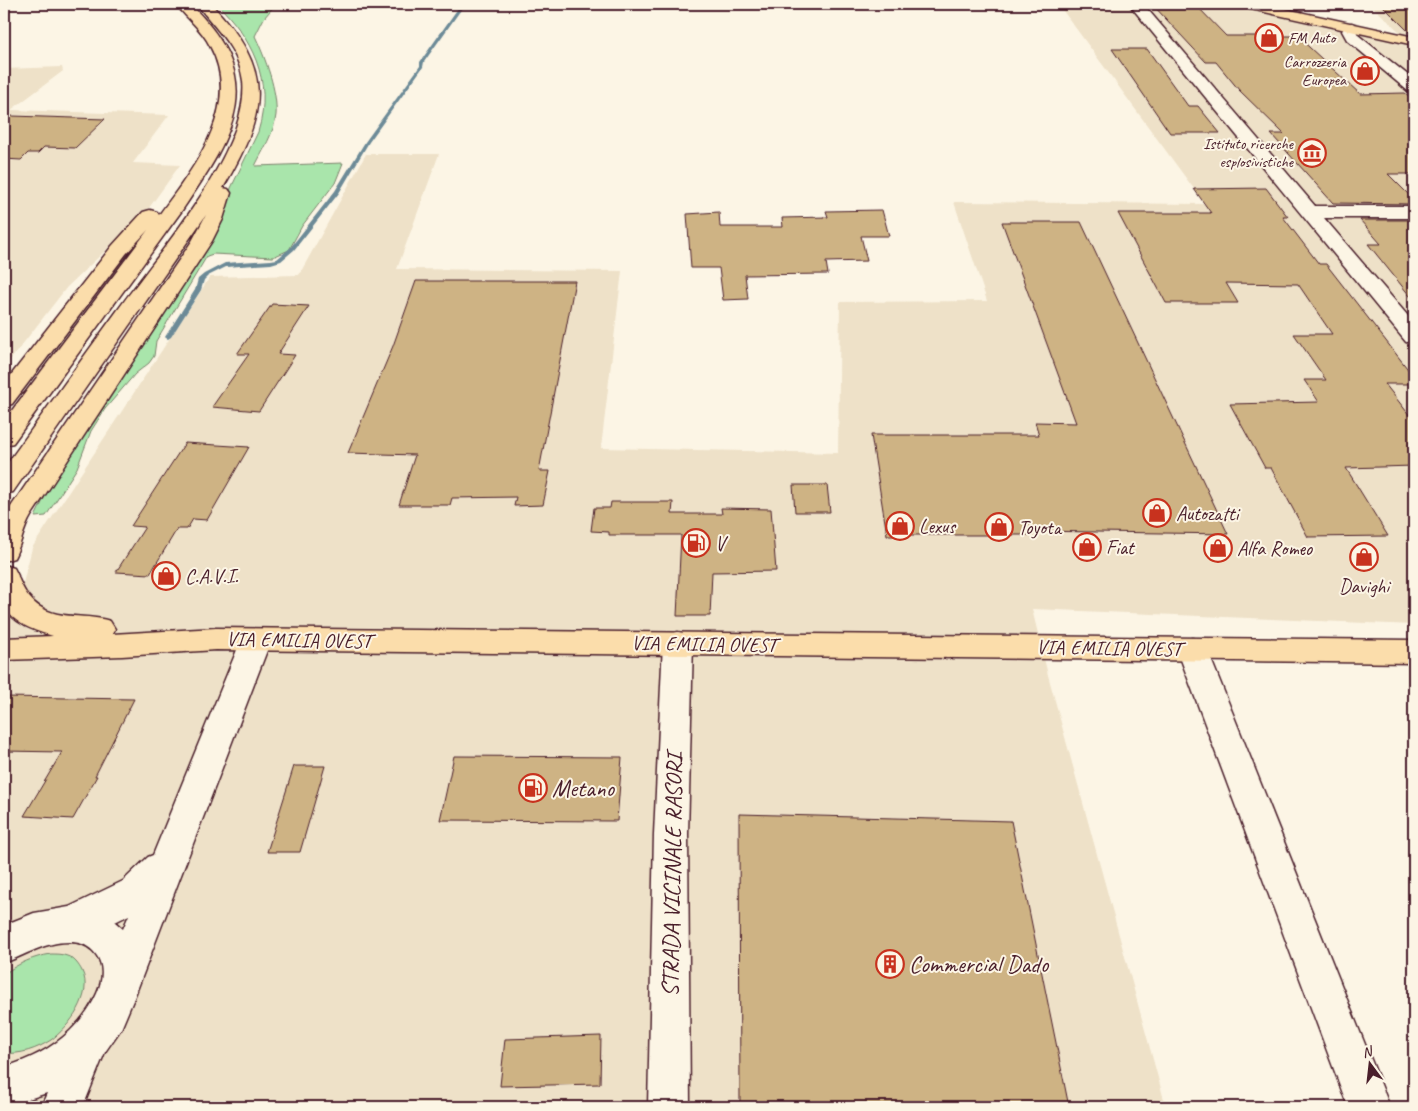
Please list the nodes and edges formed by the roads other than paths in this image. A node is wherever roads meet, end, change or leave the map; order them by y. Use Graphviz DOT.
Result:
graph roads {
  1 [pos="183,4"];
  2 [pos="204,4"];
  3 [pos="1136,4"];
  4 [pos="1246,4"];
  5 [pos="1352,27"];
  6 [pos="1414,41"];
  7 [pos="1414,88"];
  8 [pos="230,92"];
  9 [pos="250,104"];
  10 [pos="1310,212"];
  11 [pos="1414,212"];
  12 [pos="1414,337"];
  13 [pos="4,398"];
  14 [pos="4,438"];
  15 [pos="4,486"];
  16 [pos="4,551"];
  17 [pos="4,575"];
  18 [pos="4,600"];
  19 [pos="216,639"];
  20 [pos="256,640"];
  21 [pos="678,643"];
  22 [pos="4,649"];
  23 [pos="1192,649"];
  24 [pos="1414,652"];
  25 [pos="166,864"];
  26 [pos="72,924"];
  27 [pos="4,945"];
  28 [pos="119,985"];
  29 [pos="91,1038"];
  30 [pos="4,1087"];
  31 [pos="62,1107"];
  32 [pos="668,1107"];
  33 [pos="1369,1107"];
  1 -- 8 [label="main road"];
  2 -- 9 [label="main road"];
  3 -- 10 [label="street"];
  4 -- 5 [label="main road"];
  5 -- 6 [label="main road"];
  5 -- 7 [label="street"];
  8 -- 13 [label="main road"];
  8 -- 14 [label="main road"];
  9 -- 15 [label="main road"];
  9 -- 16 [label="main road"];
  10 -- 11 [label="street"];
  10 -- 12 [label="street"];
  17 -- 18 [label="main road, VIA EMILIA OVEST"];
  17 -- 19 [label="main road, VIA EMILIA OVEST"];
  19 -- 20 [label="main road, VIA EMILIA OVEST"];
  19 -- 22 [label="main road, VIA EMILIA OVEST"];
  20 -- 21 [label="main road, VIA EMILIA OVEST"];
  20 -- 25 [label="street"];
  21 -- 23 [label="main road, VIA EMILIA OVEST"];
  21 -- 32 [label="street, STRADA VICINALE RASORI"];
  23 -- 24 [label="main road, VIA EMILIA OVEST"];
  23 -- 33 [label="street, VIA EMILIA OVEST"];
  25 -- 26 [label="street"];
  25 -- 28 [label="street"];
  26 -- 27 [label="street"];
  26 -- 28 [label="street"];
  28 -- 29 [label="street"];
  29 -- 30 [label="street"];
  29 -- 31 [label="street"];
}
